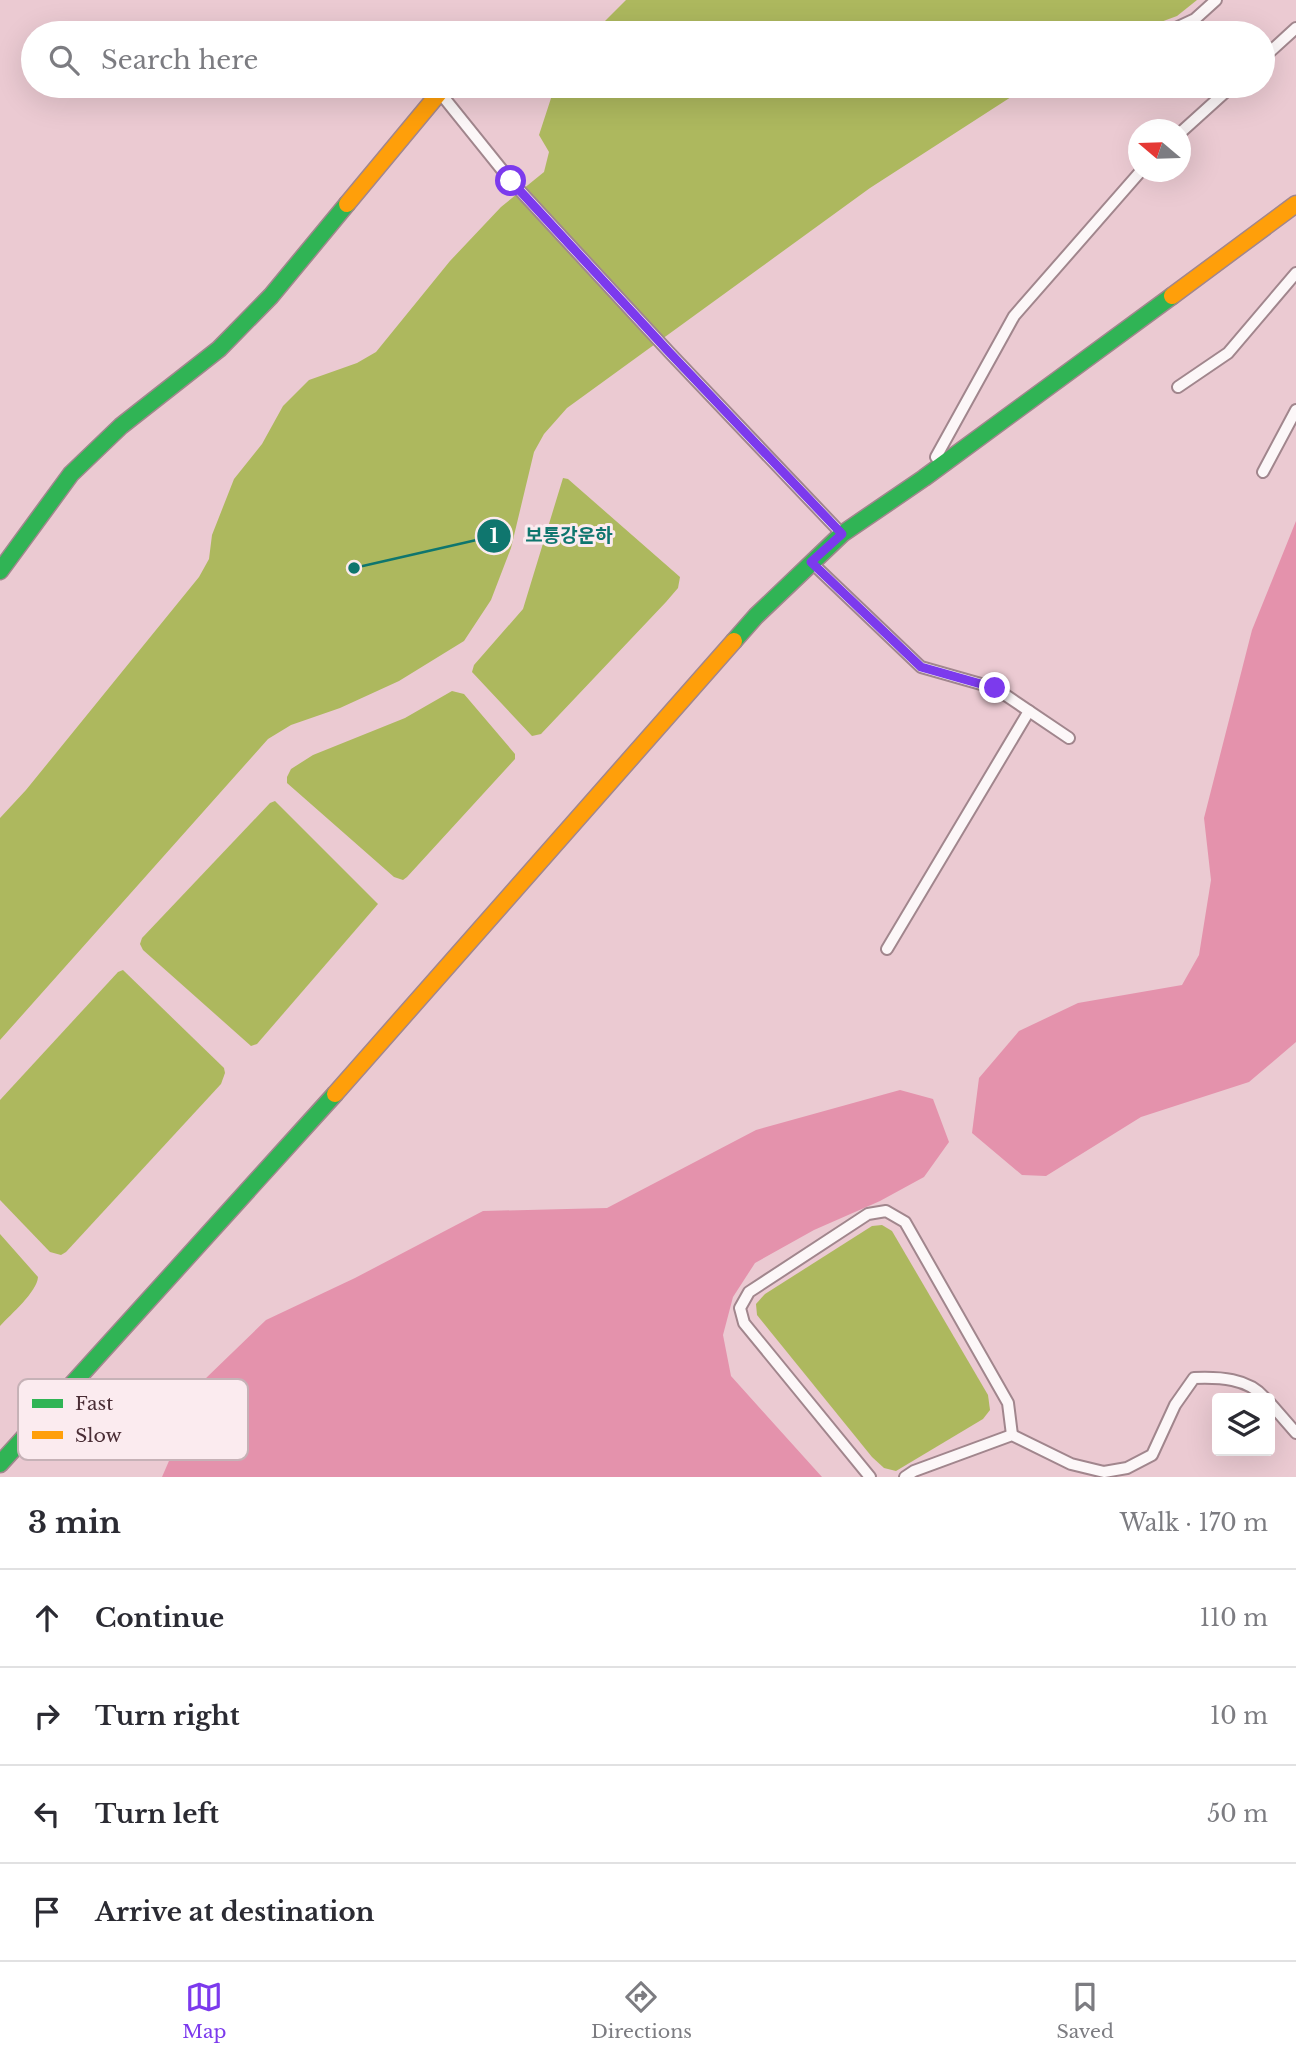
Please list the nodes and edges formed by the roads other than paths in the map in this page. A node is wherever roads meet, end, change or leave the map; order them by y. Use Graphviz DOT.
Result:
graph roads {
  1 [pos="1216,0"];
  2 [pos="1191,21"];
  3 [pos="1296,28"];
  4 [pos="1275,47"];
  5 [pos="430,98"];
  6 [pos="444,98"];
  7 [pos="1219,98"];
  8 [pos="1191,124"];
  9 [pos="1131,182"];
  10 [pos="1296,204"];
  11 [pos="1296,273"];
  12 [pos="1178,387"];
  13 [pos="1296,410"];
  14 [pos="1264,472"];
  15 [pos="924,478"];
  16 [pos="842,534"];
  17 [pos="811,562"];
  18 [pos="0,571"];
  19 [pos="1029,711"];
  20 [pos="1069,738"];
  21 [pos="887,949"];
  22 [pos="77,1379"];
  23 [pos="1261,1393"];
  24 [pos="1275,1409"];
  25 [pos="1296,1433"];
  26 [pos="1012,1435"];
  27 [pos="18,1444"];
  28 [pos="0,1464"];
  29 [pos="870,1477"];
  30 [pos="905,1477"];
  1 -- 2 [label="lane"];
  3 -- 4 [label="lane"];
  5 -- 18 [label="street"];
  6 -- 16 [label="lane"];
  7 -- 8 [label="lane"];
  9 -- 15 [label="lane"];
  10 -- 15 [label="street"];
  11 -- 12 [label="lane"];
  13 -- 14 [label="lane"];
  15 -- 16 [label="street"];
  16 -- 17 [label="street"];
  17 -- 19 [label="lane"];
  17 -- 22 [label="street"];
  19 -- 20 [label="lane"];
  19 -- 21 [label="lane"];
  23 -- 26 [label="lane"];
  24 -- 25 [label="lane"];
  26 -- 29 [label="lane"];
  26 -- 30 [label="lane"];
  27 -- 28 [label="street"];
}
